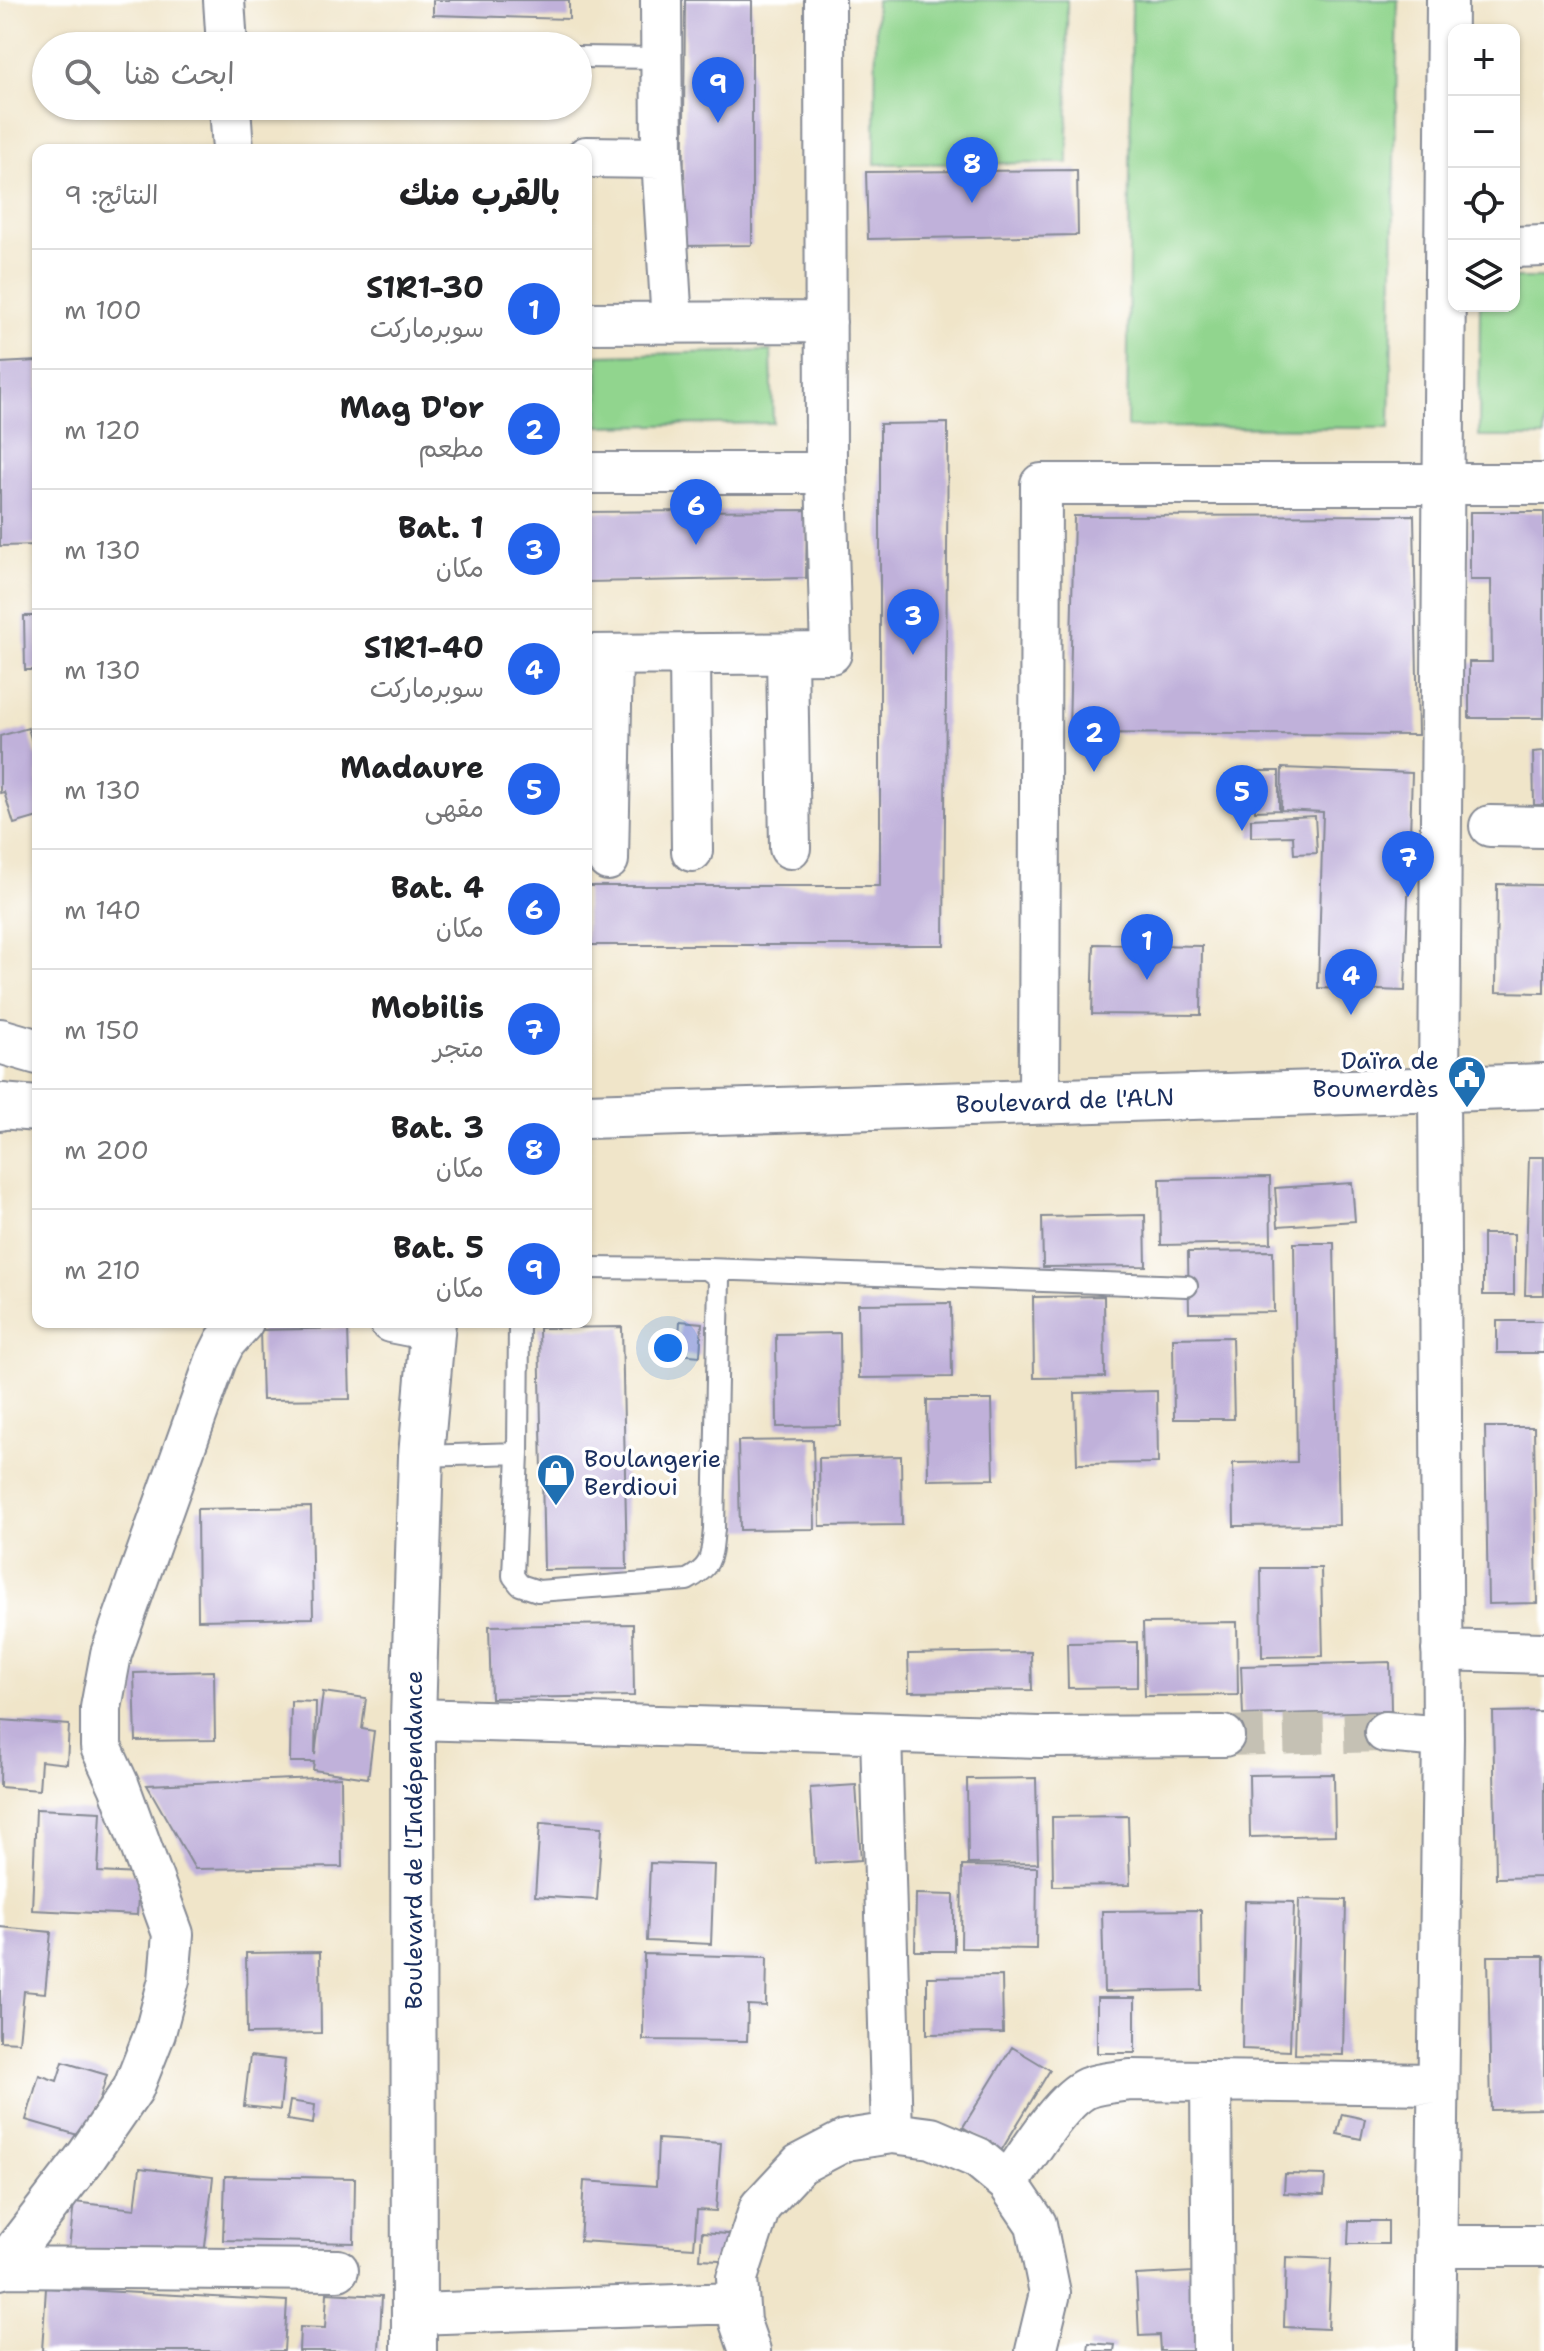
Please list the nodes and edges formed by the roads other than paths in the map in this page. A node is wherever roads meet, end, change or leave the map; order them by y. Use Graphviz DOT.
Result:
graph roads {
  1 [pos="224,0"];
  2 [pos="661,0"];
  3 [pos="825,0"];
  4 [pos="1447,0"];
  5 [pos="226,32"];
  6 [pos="592,57"];
  7 [pos="662,58"];
  8 [pos="231,120"];
  9 [pos="233,144"];
  10 [pos="592,157"];
  11 [pos="662,158"];
  12 [pos="1449,240"];
  13 [pos="1544,246"];
  14 [pos="1520,247"];
  15 [pos="1448,282"];
  16 [pos="826,322"];
  17 [pos="592,323"];
  18 [pos="672,323"];
  19 [pos="592,473"];
  20 [pos="826,473"];
  21 [pos="1442,484"];
  22 [pos="1544,484"];
  23 [pos="787,654"];
  24 [pos="599,655"];
  25 [pos="690,655"];
  26 [pos="1490,826"];
  27 [pos="1544,827"];
  28 [pos="790,848"];
  29 [pos="692,851"];
  30 [pos="608,860"];
  31 [pos="0,1041"];
  32 [pos="32,1050"];
  33 [pos="1544,1086"];
  34 [pos="1439,1091"];
  35 [pos="1039,1102"];
  36 [pos="592,1116"];
  37 [pos="592,1268"];
  38 [pos="707,1269"];
  39 [pos="1187,1286"];
  40 [pos="238,1328"];
  41 [pos="420,1328"];
  42 [pos="519,1328"];
  43 [pos="518,1453"];
  44 [pos="421,1456"];
  45 [pos="1442,1650"];
  46 [pos="1544,1653"];
  47 [pos="413,1719"];
  48 [pos="1385,1732"];
  49 [pos="881,1733"];
  50 [pos="1224,1736"];
  51 [pos="1443,1737"];
  52 [pos="1211,2081"];
  53 [pos="1438,2084"];
  54 [pos="892,2133"];
  55 [pos="1008,2183"];
  56 [pos="1437,2246"];
  57 [pos="1544,2246"];
  58 [pos="1,2268"];
  59 [pos="338,2270"];
  60 [pos="737,2303"];
  61 [pos="414,2332"];
  62 [pos="750,2351"];
  63 [pos="1036,2351"];
  64 [pos="1213,2351"];
  65 [pos="1435,2351"];
  1 -- 5 [label="street"];
  2 -- 7 [label="street"];
  3 -- 16 [label="street"];
  4 -- 12 [label="street"];
  6 -- 7 [label="lane"];
  7 -- 11 [label="street"];
  8 -- 9 [label="street"];
  10 -- 11 [label="street"];
  11 -- 18 [label="street"];
  13 -- 14 [label="street"];
  15 -- 21 [label="street"];
  16 -- 18 [label="street"];
  16 -- 20 [label="street"];
  17 -- 18 [label="street"];
  19 -- 20 [label="street"];
  20 -- 23 [label="street"];
  21 -- 22 [label="street"];
  21 -- 34 [label="street"];
  21 -- 35 [label="street"];
  23 -- 25 [label="street"];
  23 -- 28 [label="street"];
  24 -- 25 [label="street"];
  24 -- 30 [label="street"];
  25 -- 29 [label="street"];
  26 -- 27 [label="street"];
  31 -- 32 [label="main road"];
  33 -- 34 [label="main road, Boulevard de l'ALN"];
  34 -- 35 [label="main road, Boulevard de l'ALN"];
  34 -- 45 [label="street"];
  35 -- 36 [label="main road, Boulevard de l'ALN"];
  37 -- 38 [label="lane"];
  38 -- 39 [label="lane"];
  38 -- 43 [label="lane"];
  40 -- 58 [label="street"];
  41 -- 44 [label="main road, Boulevard de l'Indépendance"];
  42 -- 43 [label="lane"];
  43 -- 44 [label="lane"];
  44 -- 47 [label="main road, Boulevard de l'Indépendance"];
  45 -- 46 [label="street"];
  45 -- 51 [label="street"];
  47 -- 49 [label="street"];
  47 -- 61 [label="main road, Boulevard de l'Indépendance"];
  48 -- 51 [label="street"];
  49 -- 50 [label="street"];
  49 -- 54 [label="street"];
  51 -- 53 [label="street"];
  52 -- 53 [label="street"];
  52 -- 55 [label="street"];
  52 -- 64 [label="street"];
  53 -- 56 [label="street"];
  54 -- 55 [label="street"];
  54 -- 60 [label="street"];
  55 -- 63 [label="street"];
  56 -- 57 [label="street"];
  56 -- 65 [label="street"];
  58 -- 59 [label="street"];
  60 -- 61 [label="street"];
  60 -- 62 [label="street"];
}
